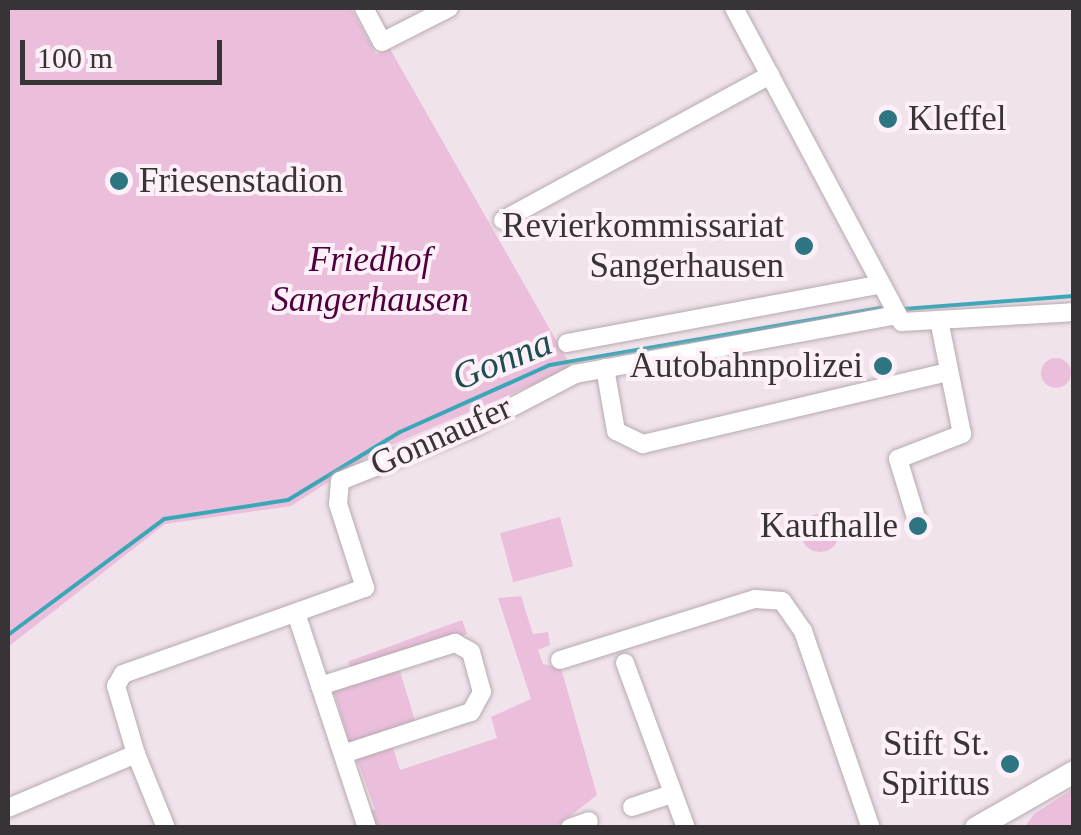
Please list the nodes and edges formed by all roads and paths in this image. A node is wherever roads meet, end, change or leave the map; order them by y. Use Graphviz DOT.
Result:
graph roads {
  1 [pos="364,8"];
  2 [pos="449,8"];
  3 [pos="734,8"];
  4 [pos="770,75"];
  5 [pos="502,220"];
  6 [pos="890,302"];
  7 [pos="1074,312"];
  8 [pos="940,325"];
  9 [pos="567,343"];
  10 [pos="606,368"];
  11 [pos="944,373"];
  12 [pos="917,521"];
  13 [pos="296,613"];
  14 [pos="560,660"];
  15 [pos="625,663"];
  16 [pos="320,686"];
  17 [pos="136,754"];
  18 [pos="342,754"];
  19 [pos="1074,772"];
  20 [pos="670,795"];
  21 [pos="632,807"];
  22 [pos="8,808"];
  23 [pos="590,821"];
  24 [pos="992,824"];
  25 [pos="166,828"];
  26 [pos="366,828"];
  27 [pos="570,828"];
  28 [pos="686,828"];
  29 [pos="870,828"];
  1 -- 2 [label="street"];
  3 -- 4 [label="street"];
  4 -- 5 [label="street"];
  4 -- 6 [label="street"];
  6 -- 8 [label="street"];
  6 -- 9 [label="street"];
  6 -- 10 [label="street"];
  7 -- 8 [label="street"];
  8 -- 11 [label="street"];
  10 -- 11 [label="street"];
  10 -- 13 [label="street, Gonnaufer"];
  11 -- 12 [label="street"];
  13 -- 16 [label="street"];
  13 -- 17 [label="street, Gonnaufer"];
  14 -- 29 [label="street"];
  15 -- 20 [label="street"];
  16 -- 18 [label="street"];
  16 -- 18 [label="street"];
  17 -- 22 [label="street"];
  17 -- 25 [label="street, Gonnaufer"];
  18 -- 26 [label="street"];
  19 -- 24 [label="main road"];
  20 -- 21 [label="street"];
  20 -- 28 [label="street"];
  23 -- 27 [label="street"];
}
